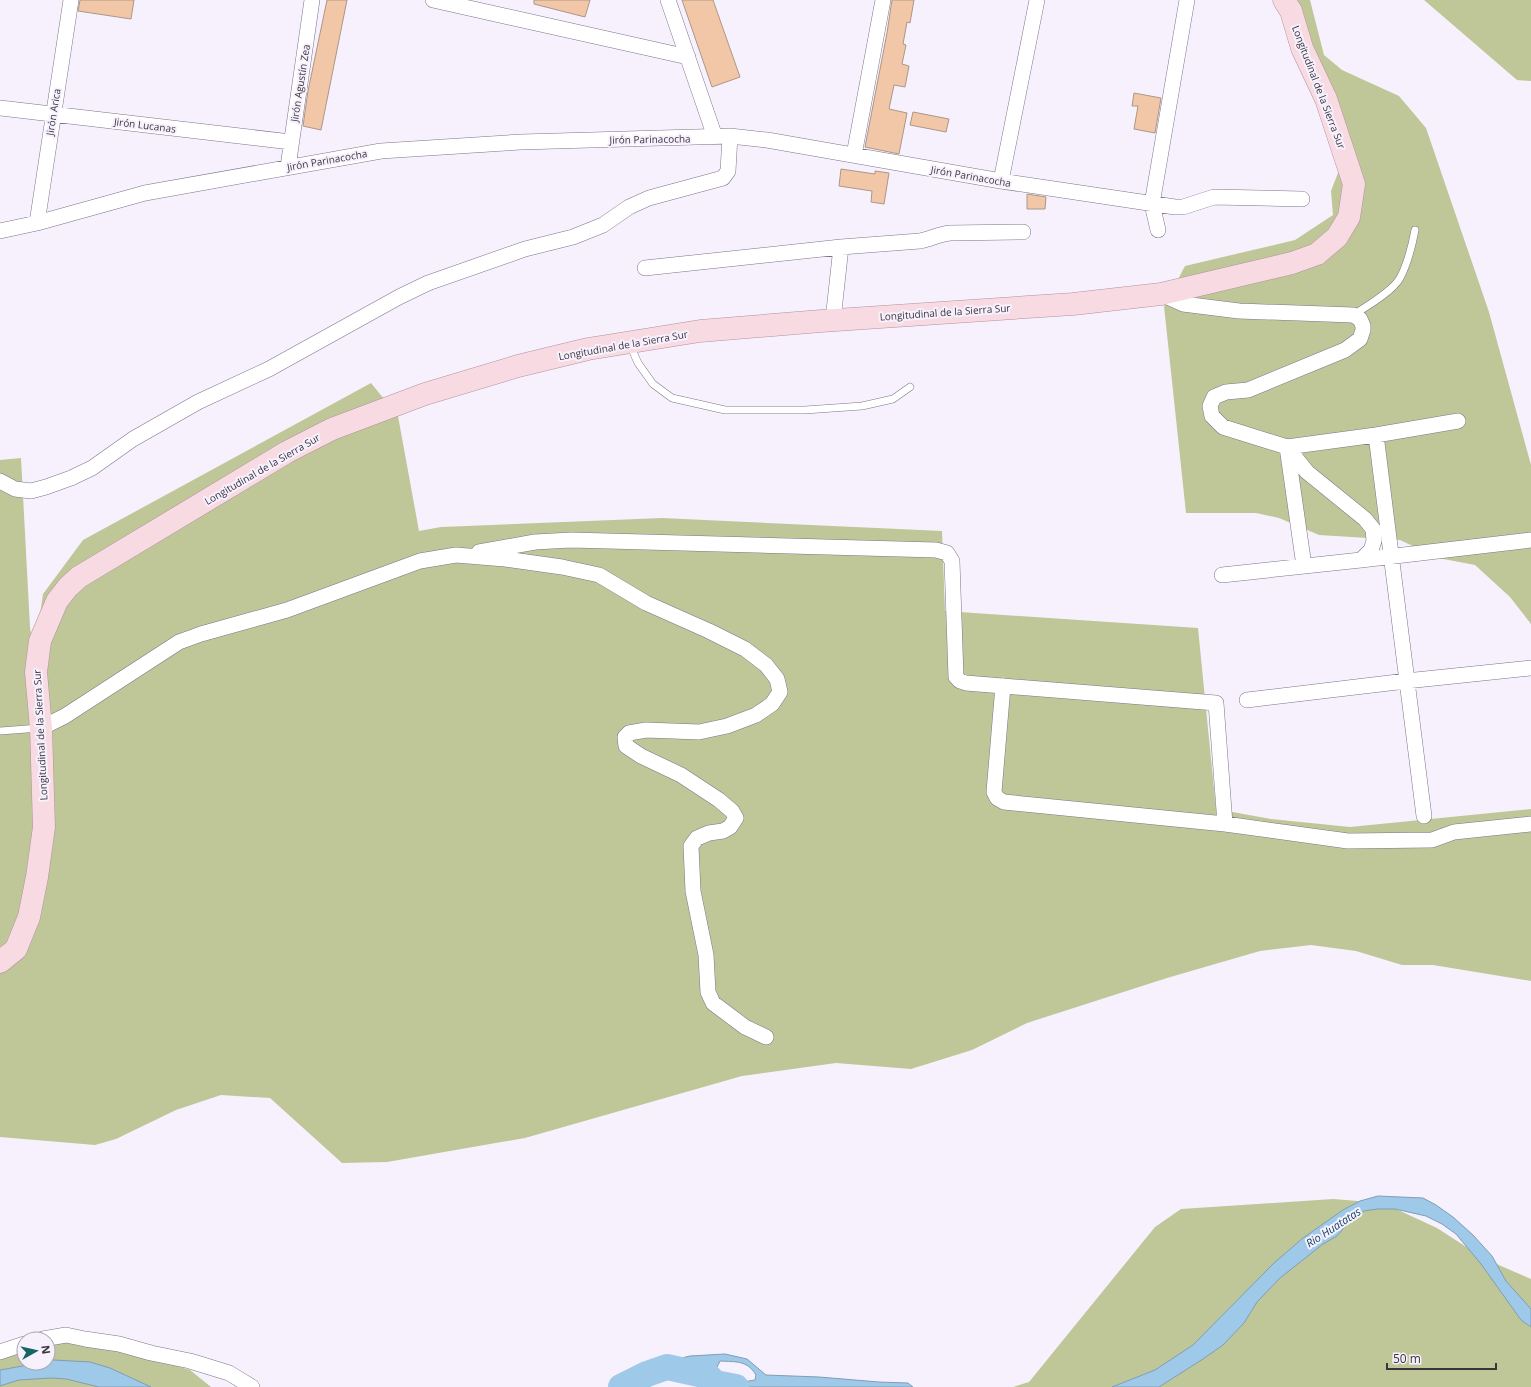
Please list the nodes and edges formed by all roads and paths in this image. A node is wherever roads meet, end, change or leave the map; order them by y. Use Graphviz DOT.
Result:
graph roads {
  1 [pos="71,0"];
  2 [pos="312,0"];
  3 [pos="433,0"];
  4 [pos="668,0"];
  5 [pos="883,0"];
  6 [pos="1037,0"];
  7 [pos="1187,0"];
  8 [pos="1284,0"];
  9 [pos="688,57"];
  10 [pos="0,108"];
  11 [pos="53,114"];
  12 [pos="730,136"];
  13 [pos="715,137"];
  14 [pos="291,142"];
  15 [pos="854,156"];
  16 [pos="288,167"];
  17 [pos="1001,181"];
  18 [pos="1302,199"];
  19 [pos="1152,204"];
  20 [pos="37,223"];
  21 [pos="0,230"];
  22 [pos="1158,230"];
  23 [pos="1415,230"];
  24 [pos="1023,232"];
  25 [pos="841,247"];
  26 [pos="645,268"];
  27 [pos="1161,294"];
  28 [pos="1353,315"];
  29 [pos="833,320"];
  30 [pos="629,343"];
  31 [pos="910,387"];
  32 [pos="1458,421"];
  33 [pos="1376,435"];
  34 [pos="1287,447"];
  35 [pos="0,481"];
  36 [pos="1531,540"];
  37 [pos="460,556"];
  38 [pos="1391,557"];
  39 [pos="1361,560"];
  40 [pos="1304,566"];
  41 [pos="1222,575"];
  42 [pos="1531,668"];
  43 [pos="1406,681"];
  44 [pos="1003,686"];
  45 [pos="1248,700"];
  46 [pos="41,728"];
  47 [pos="0,731"];
  48 [pos="1424,816"];
  49 [pos="1225,824"];
  50 [pos="1531,824"];
  51 [pos="0,962"];
  52 [pos="766,1038"];
  53 [pos="56,1337"];
  54 [pos="16,1347"];
  55 [pos="0,1352"];
  56 [pos="252,1387"];
  1 -- 11 [label="street, Jirón Arica"];
  2 -- 14 [label="street, Jirón Agustín Zea"];
  3 -- 9 [label="street"];
  4 -- 9 [label="street"];
  5 -- 15 [label="street"];
  6 -- 17 [label="street"];
  7 -- 19 [label="street"];
  8 -- 27 [label="main road, Longitudinal de la Sierra Sur"];
  9 -- 13 [label="street"];
  10 -- 11 [label="street, Jirón Lucanas"];
  11 -- 14 [label="street, Jirón Lucanas"];
  11 -- 20 [label="street, Jirón Arica"];
  12 -- 13 [label="street, Jirón Parinacocha"];
  12 -- 15 [label="street, Jirón Parinacocha"];
  12 -- 35 [label="street"];
  13 -- 16 [label="street, Jirón Parinacocha"];
  14 -- 16 [label="street, Jirón Agustín Zea"];
  15 -- 17 [label="street, Jirón Parinacocha"];
  16 -- 20 [label="street, Jirón Parinacocha"];
  17 -- 19 [label="street, Jirón Parinacocha"];
  18 -- 19 [label="street, Jirón Parinacocha"];
  19 -- 22 [label="street"];
  20 -- 21 [label="street, Jirón Parinacocha"];
  23 -- 28 [label="lane"];
  24 -- 25 [label="street"];
  25 -- 26 [label="street"];
  25 -- 29 [label="street"];
  27 -- 28 [label="street"];
  27 -- 29 [label="main road, Longitudinal de la Sierra Sur"];
  28 -- 34 [label="street"];
  29 -- 30 [label="main road, Longitudinal de la Sierra Sur"];
  30 -- 31 [label="lane"];
  30 -- 46 [label="main road, Longitudinal de la Sierra Sur"];
  32 -- 33 [label="street"];
  33 -- 34 [label="street"];
  33 -- 38 [label="street"];
  34 -- 39 [label="street"];
  34 -- 40 [label="street"];
  36 -- 38 [label="street"];
  37 -- 44 [label="street"];
  37 -- 46 [label="street"];
  37 -- 52 [label="street"];
  38 -- 39 [label="street"];
  38 -- 43 [label="street"];
  39 -- 40 [label="street"];
  40 -- 41 [label="street"];
  42 -- 43 [label="street"];
  43 -- 45 [label="street"];
  43 -- 48 [label="street"];
  44 -- 49 [label="street"];
  44 -- 49 [label="street"];
  46 -- 47 [label="lane"];
  46 -- 51 [label="main road, Longitudinal de la Sierra Sur"];
  49 -- 50 [label="street"];
  53 -- 56 [label="street"];
  54 -- 55 [label="street"];
}
